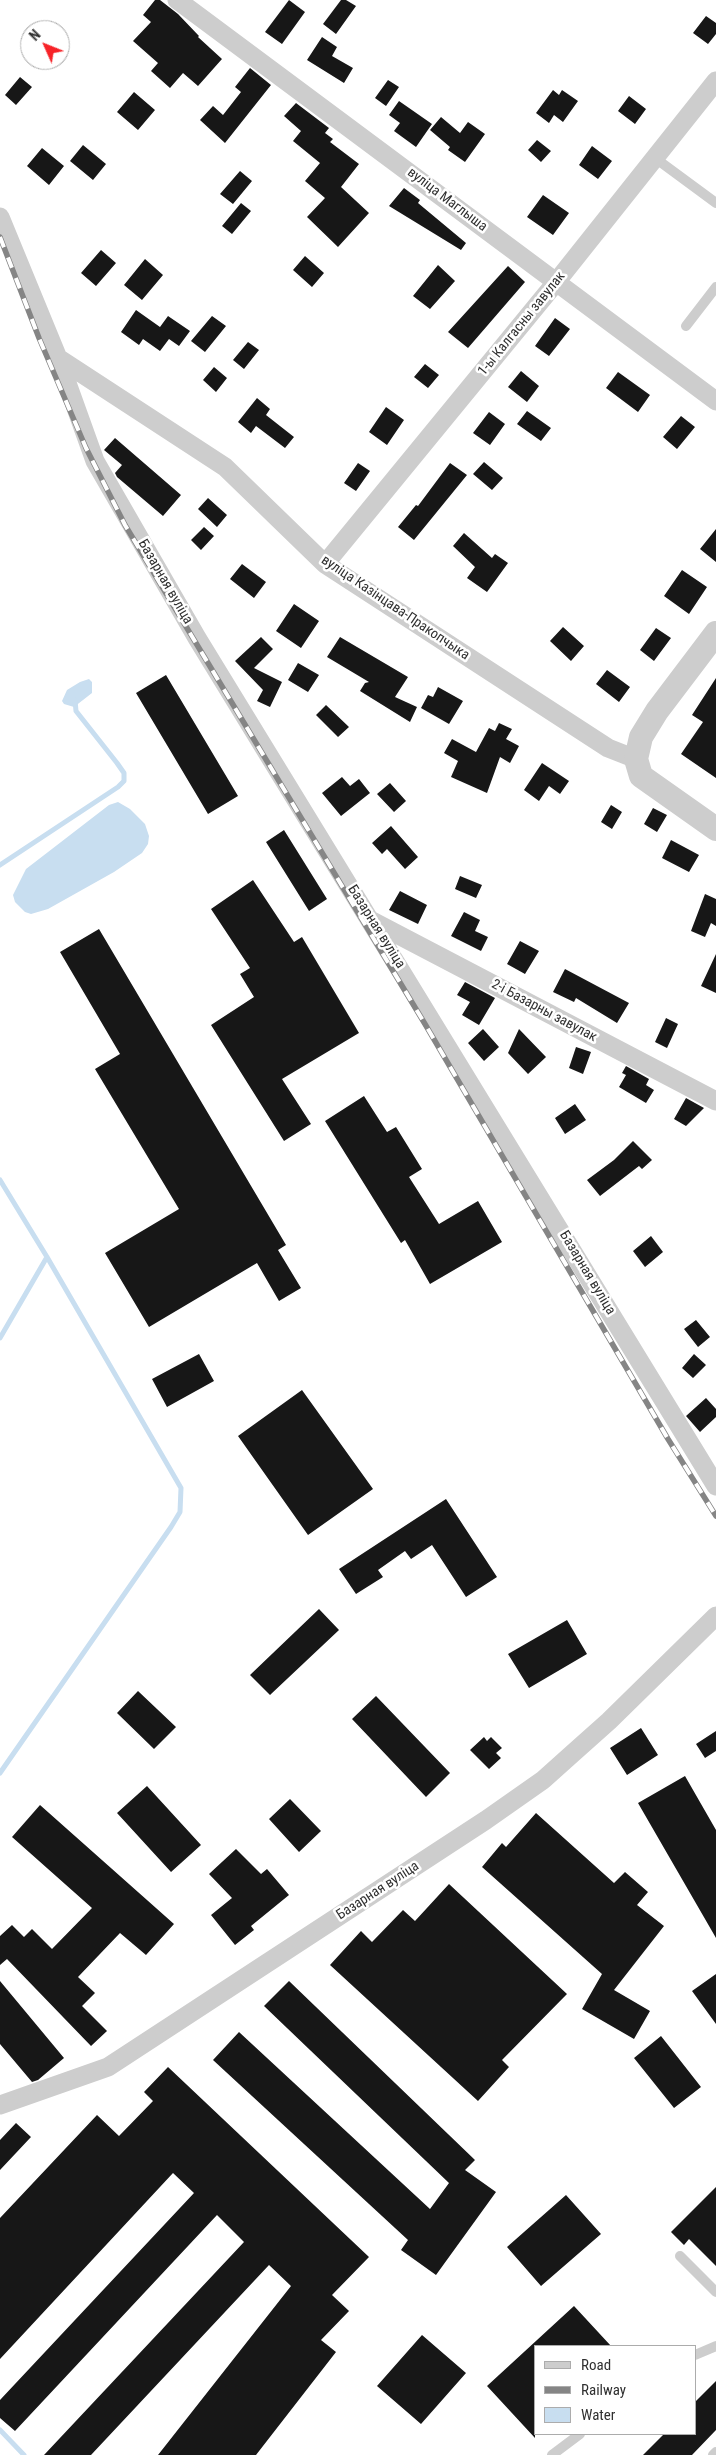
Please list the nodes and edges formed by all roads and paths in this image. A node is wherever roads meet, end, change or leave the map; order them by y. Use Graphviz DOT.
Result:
graph roads {
  1 [pos="177,0"];
  2 [pos="716,81"];
  3 [pos="655,158"];
  4 [pos="716,202"];
  5 [pos="0,218"];
  6 [pos="557,282"];
  7 [pos="716,287"];
  8 [pos="686,326"];
  9 [pos="58,358"];
  10 [pos="716,402"];
  11 [pos="325,564"];
  12 [pos="716,632"];
  13 [pos="636,759"];
  14 [pos="716,829"];
  15 [pos="372,921"];
  16 [pos="716,1101"];
  17 [pos="716,1486"];
  18 [pos="716,1616"];
  19 [pos="0,2105"];
  20 [pos="680,2256"];
  21 [pos="716,2292"];
  22 [pos="716,2346"];
  23 [pos="696,2355"];
  24 [pos="579,2435"];
  25 [pos="716,2452"];
  26 [pos="552,2455"];
  27 [pos="713,2455"];
  1 -- 6 [label="street, вуліца Маглыша"];
  2 -- 3 [label="street, 1-ы Калгасны завулак"];
  3 -- 4 [label="lane"];
  3 -- 6 [label="street, 1-ы Калгасны завулак"];
  5 -- 9 [label="street"];
  6 -- 10 [label="street, вуліца Маглыша"];
  6 -- 11 [label="street, 1-ы Калгасны завулак"];
  7 -- 8 [label="lane"];
  9 -- 11 [label="street, вуліца Казінцава-Пракопчыка"];
  9 -- 15 [label="street, Базарная вуліца"];
  11 -- 13 [label="street, вуліца Казінцава-Пракопчыка"];
  12 -- 13 [label="street"];
  13 -- 14 [label="street"];
  15 -- 16 [label="street, 2-і Базарны завулак"];
  15 -- 17 [label="street, Базарная вуліца"];
  18 -- 19 [label="street, Базарная вуліца"];
  20 -- 21 [label="lane"];
  22 -- 23 [label="lane"];
  24 -- 26 [label="lane"];
  25 -- 27 [label="lane"];
}
